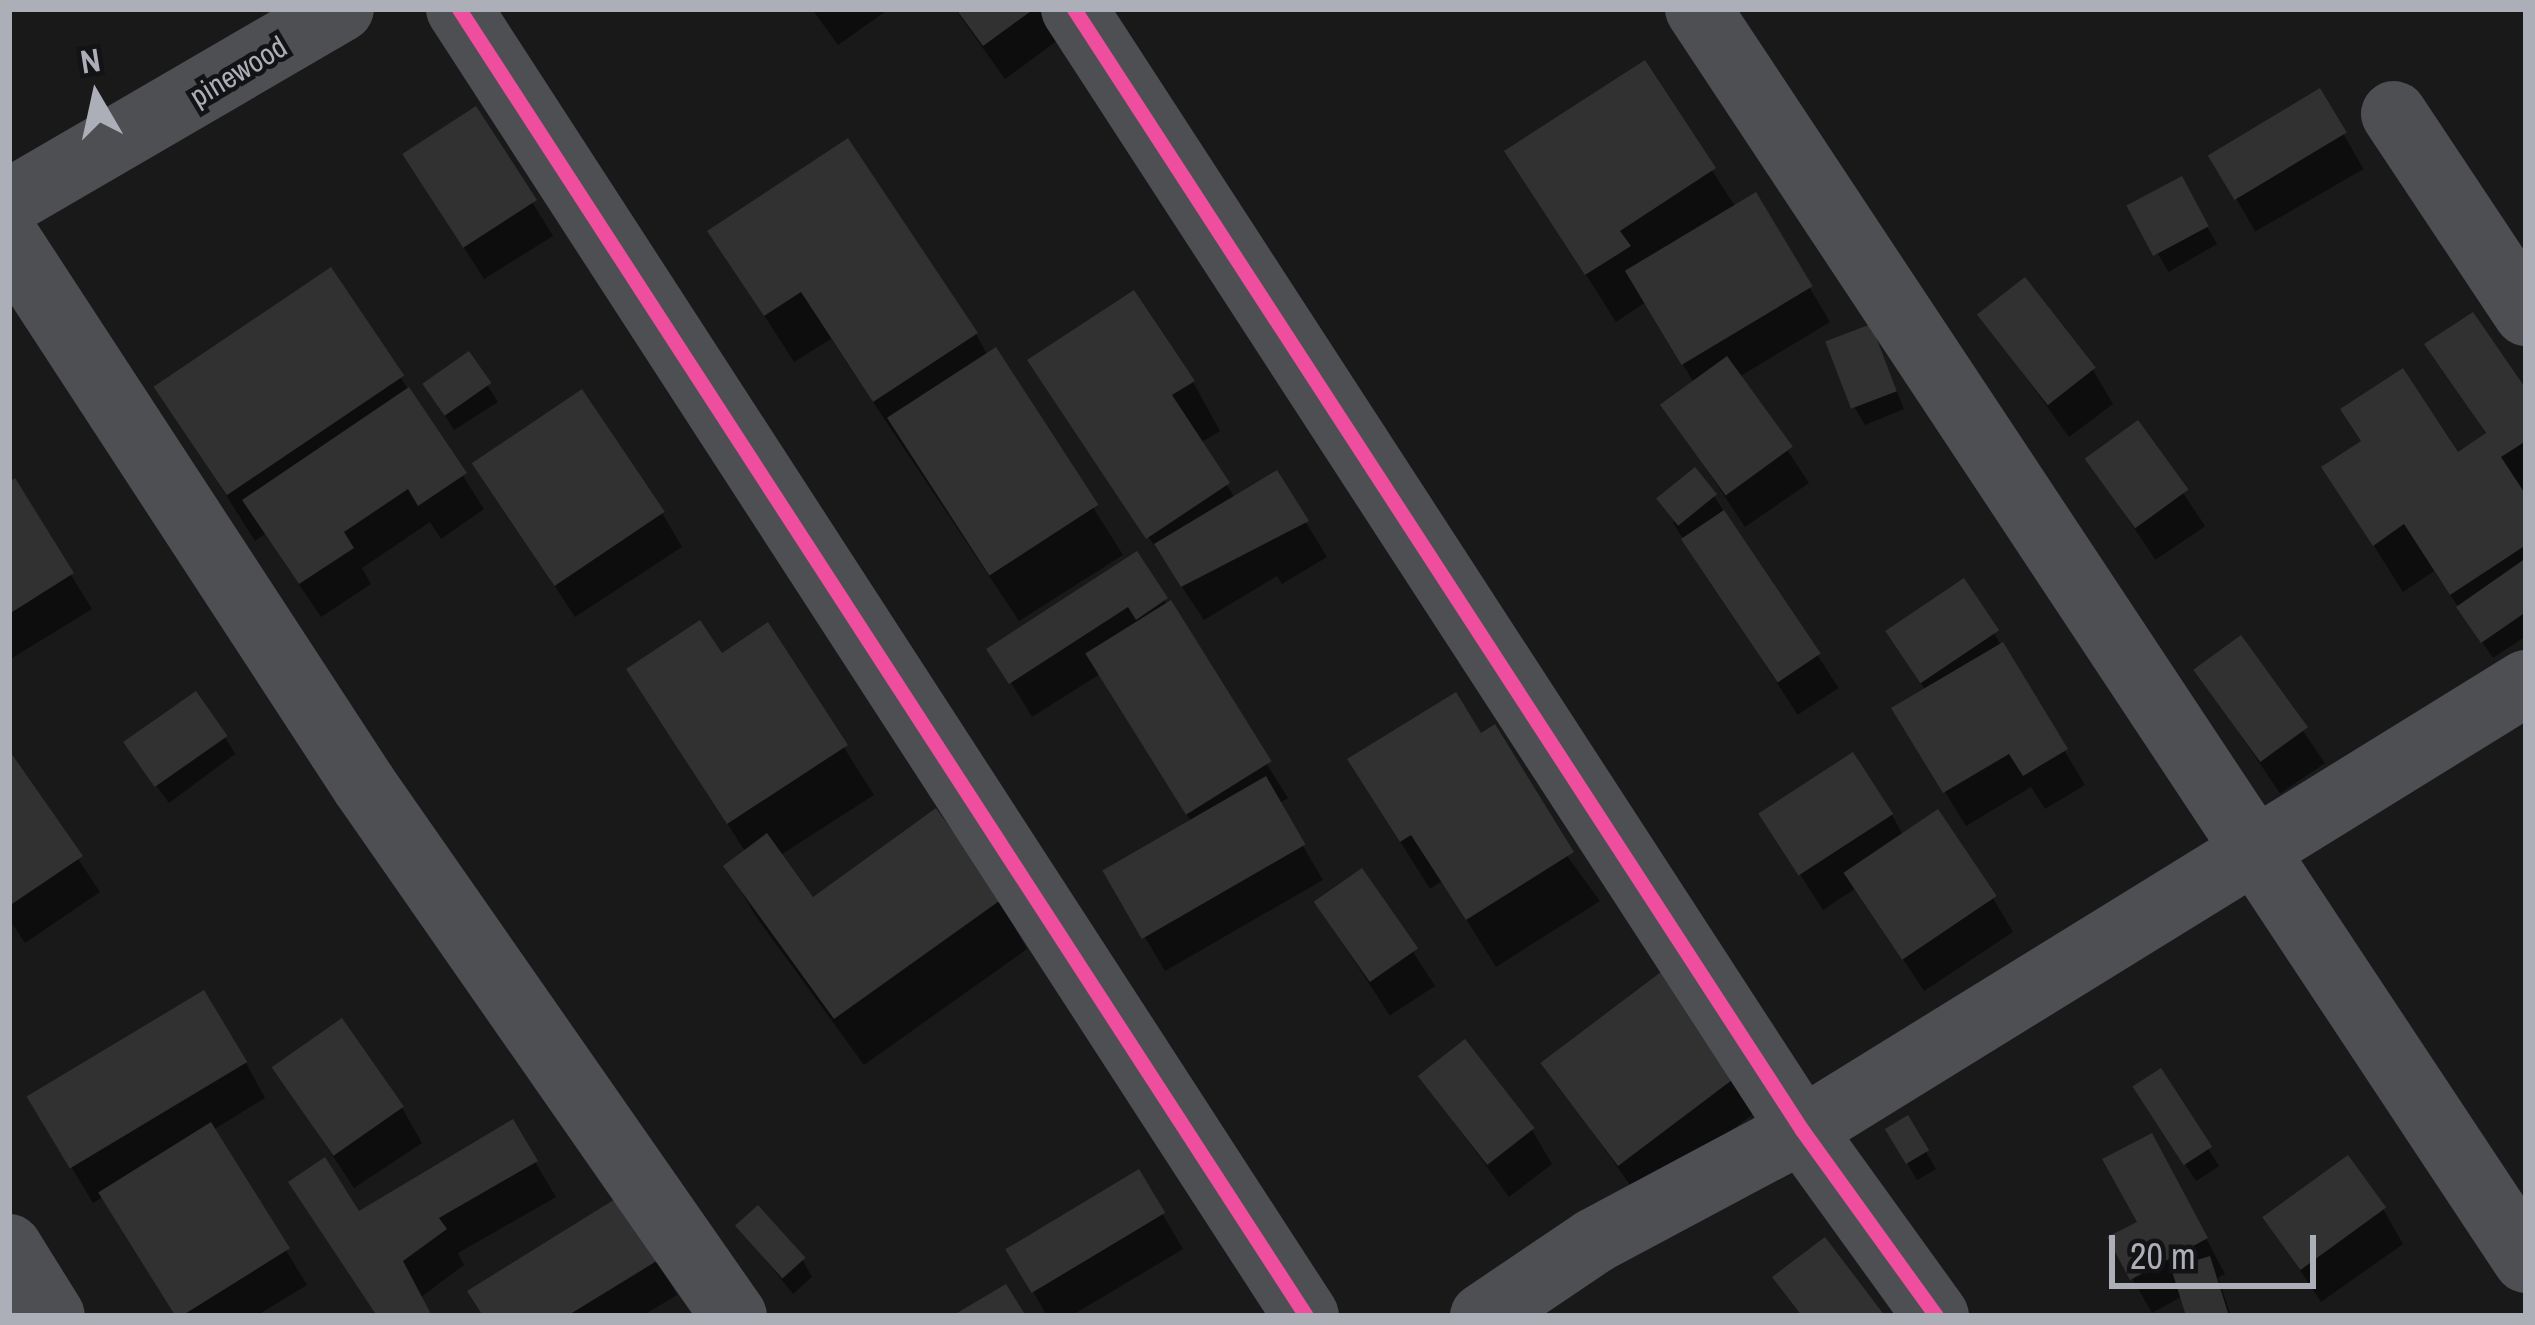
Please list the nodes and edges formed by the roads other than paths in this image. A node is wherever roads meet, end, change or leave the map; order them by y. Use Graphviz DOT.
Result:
graph roads {
  1 [pos="341,9"];
  2 [pos="459,9"];
  3 [pos="1074,9"];
  4 [pos="1698,9"];
  5 [pos="2394,114"];
  6 [pos="9,202"];
  7 [pos="9,241"];
  8 [pos="2526,313"];
  9 [pos="2526,683"];
  10 [pos="2252,852"];
  11 [pos="1802,1130"];
  12 [pos="9,1247"];
  13 [pos="2526,1260"];
  14 [pos="52,1316"];
  15 [pos="734,1316"];
  16 [pos="1306,1316"];
  17 [pos="1483,1316"];
  18 [pos="1936,1316"];
  1 -- 6 [label="street, pinewood"];
  2 -- 16 [label="street"];
  3 -- 11 [label="street"];
  4 -- 10 [label="street"];
  5 -- 8 [label="street"];
  7 -- 15 [label="street"];
  9 -- 10 [label="street"];
  10 -- 11 [label="street"];
  10 -- 13 [label="street"];
  11 -- 17 [label="street"];
  11 -- 18 [label="street"];
  12 -- 14 [label="street"];
}
